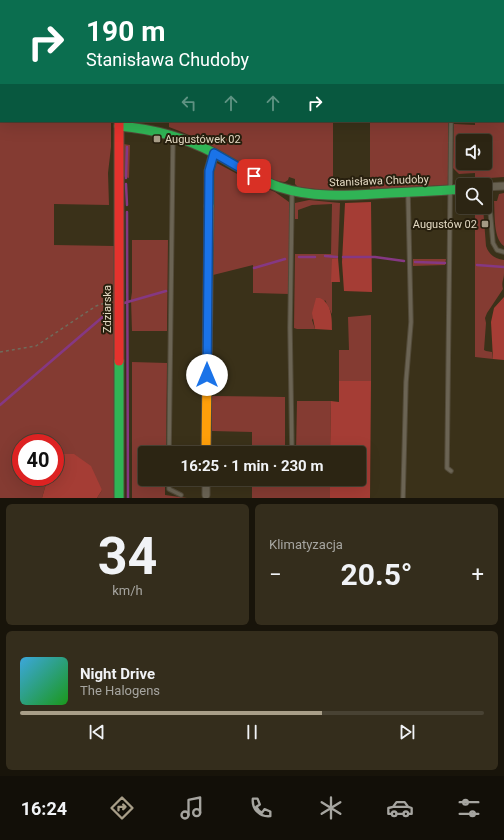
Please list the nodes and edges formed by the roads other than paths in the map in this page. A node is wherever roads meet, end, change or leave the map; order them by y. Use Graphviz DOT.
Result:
graph roads {
  1 [pos="451,122"];
  2 [pos="119,124"];
  3 [pos="173,135"];
  4 [pos="214,153"];
  5 [pos="504,186"];
  6 [pos="492,187"];
  7 [pos="292,190"];
  8 [pos="450,190"];
  9 [pos="456,190"];
  10 [pos="408,192"];
  11 [pos="489,214"];
  12 [pos="504,252"];
  13 [pos="170,446"];
  14 [pos="206,446"];
  15 [pos="292,446"];
  16 [pos="451,471"];
  17 [pos="169,486"];
  18 [pos="206,486"];
  19 [pos="181,495"];
  20 [pos="206,495"];
  21 [pos="119,498"];
  22 [pos="403,498"];
  1 -- 8 [label="lane"];
  2 -- 3 [label="street, Stanisława Chudoby"];
  2 -- 21 [label="street, Zdziarska"];
  3 -- 4 [label="street, Stanisława Chudoby"];
  3 -- 13 [label="lane"];
  4 -- 7 [label="street, Stanisława Chudoby"];
  4 -- 14 [label="street"];
  5 -- 6 [label="street"];
  7 -- 10 [label="street, Stanisława Chudoby"];
  7 -- 15 [label="lane"];
  8 -- 9 [label="street, Stanisława Chudoby"];
  8 -- 10 [label="street, Stanisława Chudoby"];
  8 -- 16 [label="lane"];
  10 -- 22 [label="lane"];
  11 -- 12 [label="lane"];
  17 -- 19 [label="lane"];
  18 -- 20 [label="street"];
}
